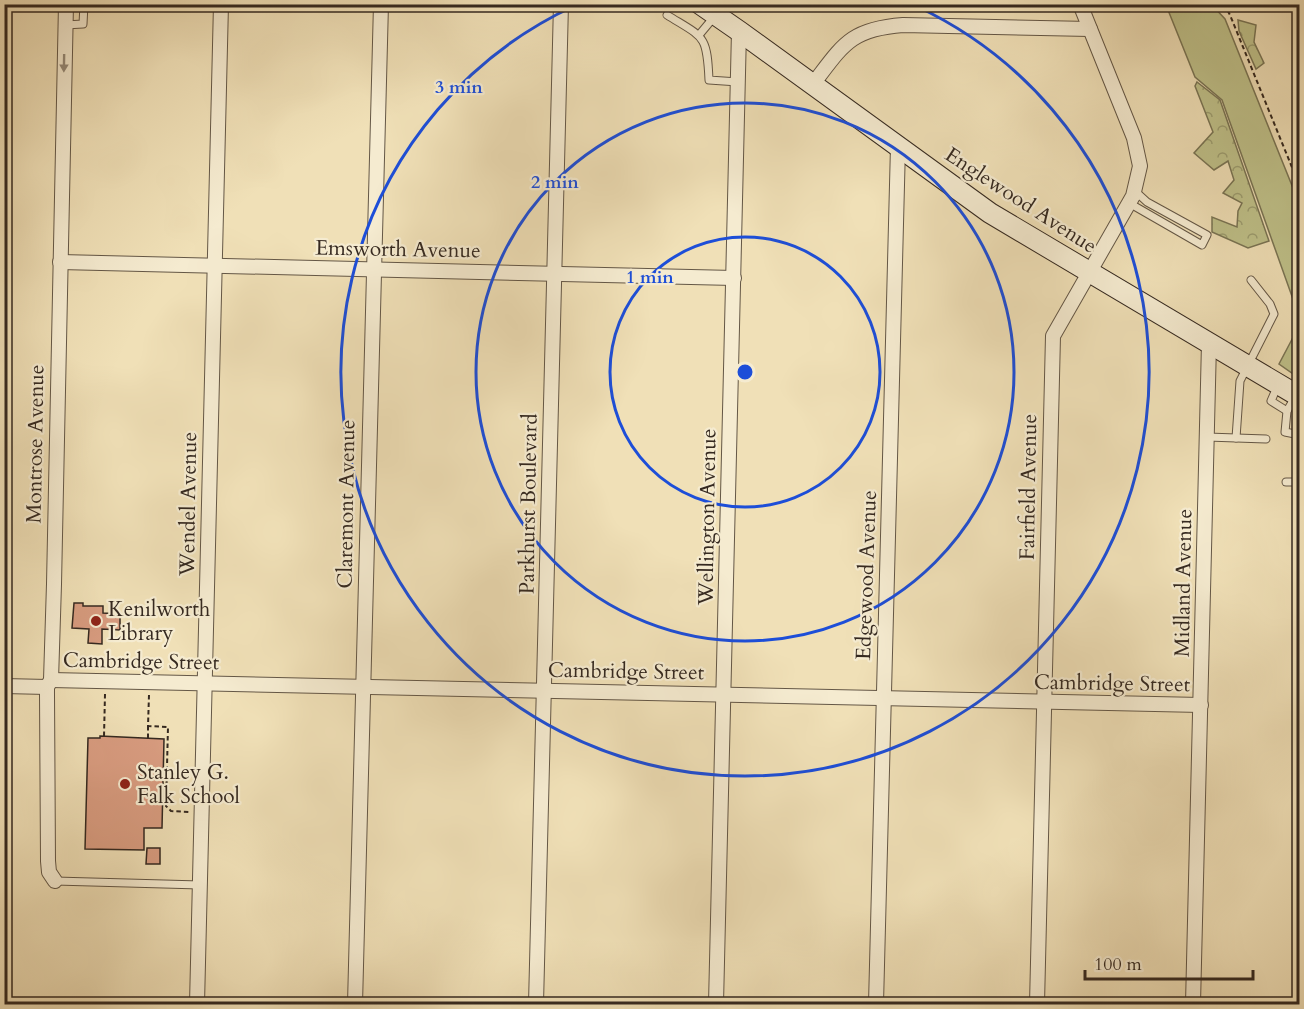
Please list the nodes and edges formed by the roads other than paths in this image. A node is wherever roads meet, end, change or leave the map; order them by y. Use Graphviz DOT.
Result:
graph roads {
  1 [pos="66,4"];
  2 [pos="84,4"];
  3 [pos="221,4"];
  4 [pos="381,4"];
  5 [pos="561,4"];
  6 [pos="1080,4"];
  7 [pos="707,10"];
  8 [pos="667,15"];
  9 [pos="65,25"];
  10 [pos="1090,29"];
  11 [pos="739,30"];
  12 [pos="699,35"];
  13 [pos="738,82"];
  14 [pos="813,84"];
  15 [pos="898,146"];
  16 [pos="1132,197"];
  17 [pos="60,262"];
  18 [pos="214,265"];
  19 [pos="373,269"];
  20 [pos="1090,272"];
  21 [pos="554,273"];
  22 [pos="734,278"];
  23 [pos="1251,280"];
  24 [pos="1209,343"];
  25 [pos="1247,367"];
  26 [pos="1294,401"];
  27 [pos="1299,435"];
  28 [pos="1207,437"];
  29 [pos="1236,438"];
  30 [pos="1266,439"];
  31 [pos="1286,482"];
  32 [pos="1299,482"];
  33 [pos="49,684"];
  34 [pos="205,684"];
  35 [pos="4,686"];
  36 [pos="362,686"];
  37 [pos="544,690"];
  38 [pos="724,695"];
  39 [pos="884,699"];
  40 [pos="1044,702"];
  41 [pos="1201,705"];
  42 [pos="55,882"];
  43 [pos="200,885"];
  44 [pos="197,1005"];
  45 [pos="355,1005"];
  46 [pos="536,1005"];
  47 [pos="716,1005"];
  48 [pos="876,1005"];
  49 [pos="1037,1005"];
  50 [pos="1193,1005"];
  1 -- 9 [label="street, Montrose Avenue"];
  2 -- 9 [label="lane"];
  3 -- 18 [label="street, Wendel Avenue"];
  4 -- 19 [label="street, Claremont Avenue"];
  5 -- 21 [label="street, Parkhurst Boulevard"];
  6 -- 10 [label="street, Fairfield Avenue"];
  7 -- 11 [label="street, Englewood Avenue"];
  7 -- 12 [label="lane"];
  8 -- 12 [label="lane"];
  9 -- 17 [label="street, Montrose Avenue, one-way"];
  10 -- 14 [label="street"];
  10 -- 16 [label="street, Fairfield Avenue"];
  11 -- 13 [label="street, Wellington Avenue"];
  11 -- 14 [label="street, Englewood Avenue"];
  12 -- 13 [label="lane"];
  13 -- 22 [label="street, Wellington Avenue"];
  14 -- 15 [label="street, Englewood Avenue"];
  15 -- 20 [label="street, Englewood Avenue"];
  15 -- 39 [label="street, Edgewood Avenue"];
  16 -- 16 [label="lane"];
  16 -- 20 [label="street, Fairfield Avenue"];
  17 -- 18 [label="street, Emsworth Avenue"];
  17 -- 33 [label="street, Montrose Avenue"];
  18 -- 19 [label="street, Emsworth Avenue"];
  18 -- 34 [label="street, Wendel Avenue"];
  19 -- 21 [label="street, Emsworth Avenue"];
  19 -- 36 [label="street, Claremont Avenue"];
  20 -- 24 [label="street, Englewood Avenue"];
  20 -- 40 [label="street, Fairfield Avenue"];
  21 -- 22 [label="street, Emsworth Avenue"];
  21 -- 37 [label="street, Parkhurst Boulevard"];
  22 -- 38 [label="street, Wellington Avenue"];
  23 -- 25 [label="lane"];
  24 -- 25 [label="street, Englewood Avenue"];
  24 -- 28 [label="street, Midland Avenue"];
  25 -- 26 [label="street, Englewood Avenue"];
  25 -- 29 [label="lane"];
  26 -- 27 [label="lane"];
  28 -- 29 [label="lane"];
  28 -- 41 [label="street, Midland Avenue"];
  29 -- 30 [label="lane"];
  31 -- 32 [label="lane"];
  33 -- 34 [label="street, Cambridge Street"];
  33 -- 35 [label="street, Cambridge Street"];
  33 -- 42 [label="street, Montrose Avenue"];
  34 -- 36 [label="street, Cambridge Street"];
  34 -- 43 [label="street, Wendel Avenue"];
  36 -- 37 [label="street, Cambridge Street"];
  36 -- 45 [label="street, Claremont Avenue"];
  37 -- 38 [label="street, Cambridge Street"];
  37 -- 46 [label="street, Parkhurst Boulevard"];
  38 -- 39 [label="street, Cambridge Street"];
  38 -- 47 [label="street, Wellington Avenue"];
  39 -- 40 [label="street, Cambridge Street"];
  39 -- 48 [label="street, Edgewood Avenue"];
  40 -- 41 [label="street, Cambridge Street"];
  40 -- 49 [label="street, Fairfield Avenue"];
  41 -- 50 [label="street, Midland Avenue"];
  42 -- 43 [label="lane"];
  43 -- 44 [label="street, Wendel Avenue"];
}
